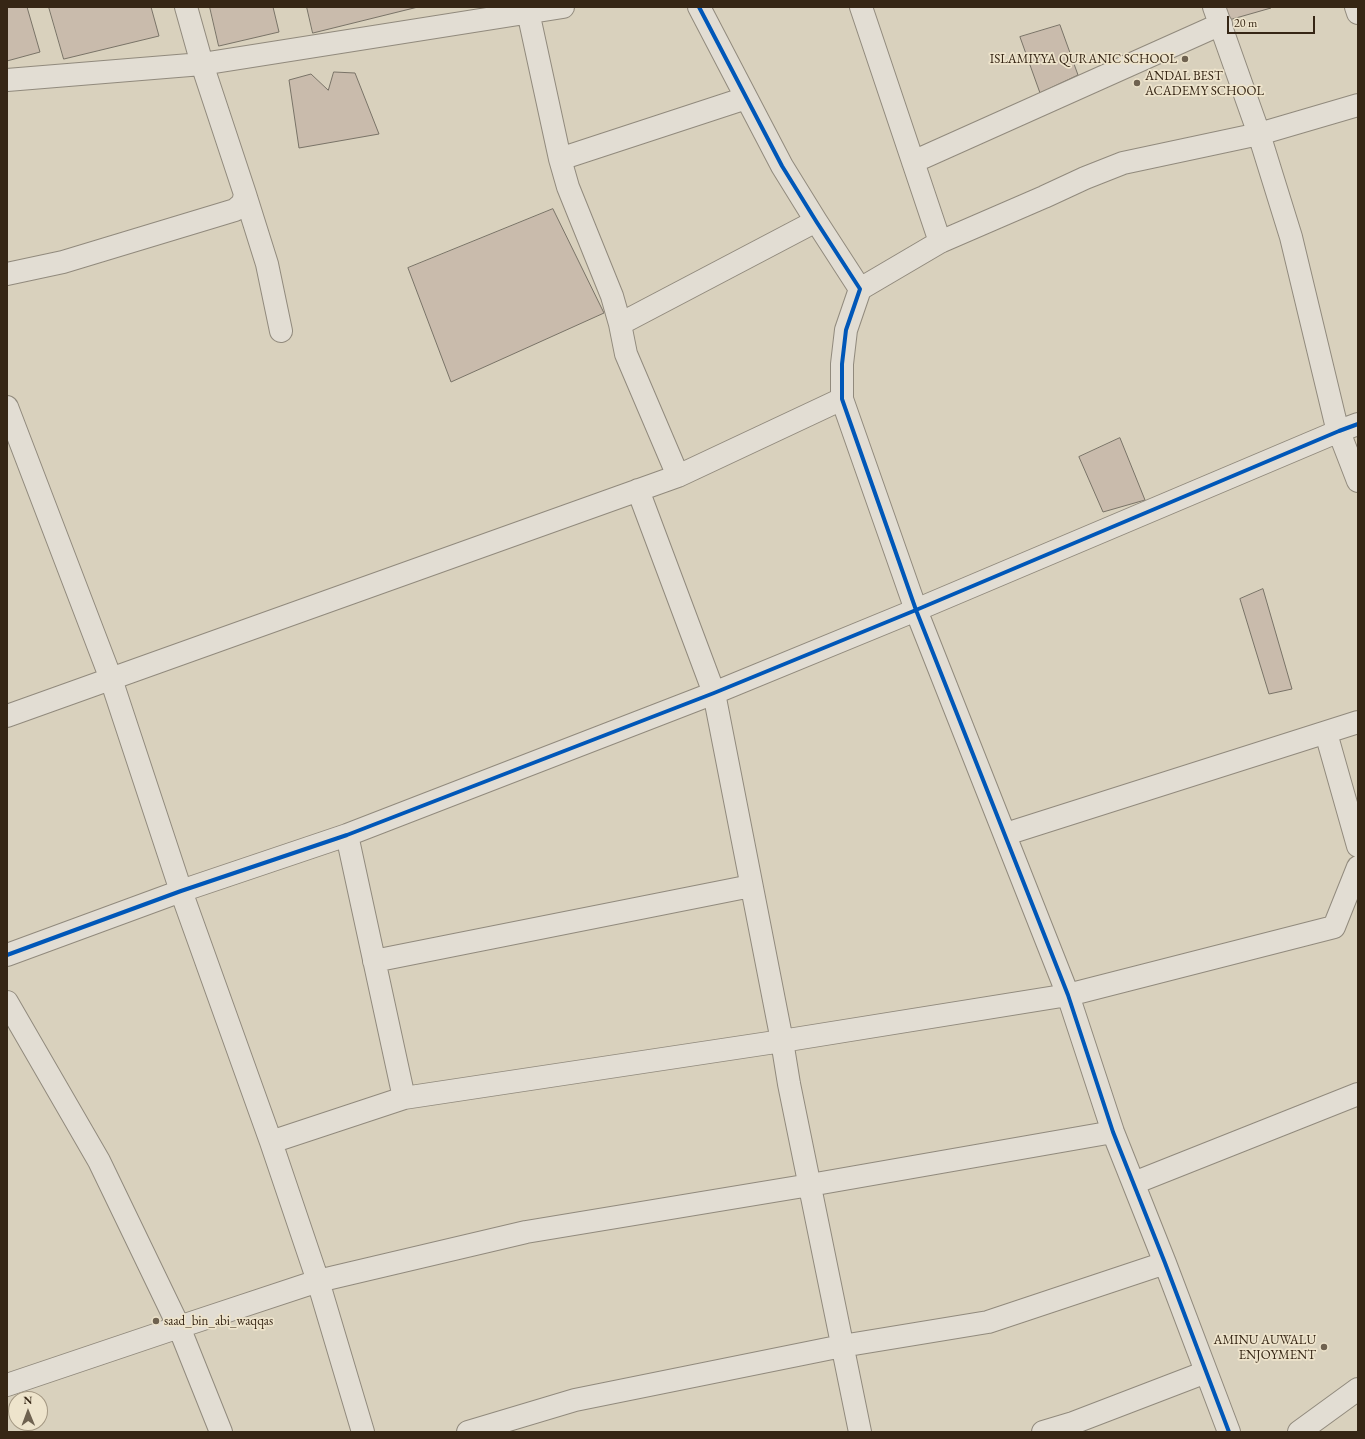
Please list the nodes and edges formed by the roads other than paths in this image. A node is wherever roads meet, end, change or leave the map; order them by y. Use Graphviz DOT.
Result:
graph roads {
  1 [pos="186,7"];
  2 [pos="563,7"];
  3 [pos="700,7"];
  4 [pos="861,7"];
  5 [pos="1356,7"];
  6 [pos="528,10"];
  7 [pos="1358,13"];
  8 [pos="1218,16"];
  9 [pos="202,64"];
  10 [pos="7,80"];
  11 [pos="746,98"];
  12 [pos="1358,105"];
  13 [pos="1259,134"];
  14 [pos="560,159"];
  15 [pos="913,162"];
  16 [pos="245,194"];
  17 [pos="816,221"];
  18 [pos="940,242"];
  19 [pos="7,274"];
  20 [pos="860,289"];
  21 [pos="620,324"];
  22 [pos="281,330"];
  23 [pos="842,399"];
  24 [pos="7,406"];
  25 [pos="1348,427"];
  26 [pos="678,476"];
  27 [pos="1358,481"];
  28 [pos="638,490"];
  29 [pos="916,610"];
  30 [pos="111,679"];
  31 [pos="714,693"];
  32 [pos="7,716"];
  33 [pos="1358,722"];
  34 [pos="1326,733"];
  35 [pos="1006,834"];
  36 [pos="347,835"];
  37 [pos="1358,846"];
  38 [pos="1358,867"];
  39 [pos="751,886"];
  40 [pos="181,891"];
  41 [pos="7,955"];
  42 [pos="374,961"];
  43 [pos="1068,995"];
  44 [pos="7,1002"];
  45 [pos="782,1041"];
  46 [pos="1358,1094"];
  47 [pos="404,1098"];
  48 [pos="1113,1132"];
  49 [pos="271,1142"];
  50 [pos="1134,1183"];
  51 [pos="810,1185"];
  52 [pos="1165,1263"];
  53 [pos="318,1282"];
  54 [pos="179,1327"];
  55 [pos="842,1346"];
  56 [pos="1206,1372"];
  57 [pos="7,1386"];
  58 [pos="1358,1389"];
  59 [pos="221,1432"];
  60 [pos="363,1432"];
  61 [pos="468,1432"];
  62 [pos="860,1432"];
  63 [pos="1043,1432"];
  64 [pos="1228,1432"];
  65 [pos="1299,1432"];
  1 -- 9 [label="street"];
  2 -- 6 [label="street"];
  3 -- 11 [label="street"];
  4 -- 15 [label="street"];
  5 -- 7 [label="street"];
  6 -- 9 [label="street"];
  6 -- 14 [label="street"];
  8 -- 13 [label="street"];
  8 -- 15 [label="street"];
  9 -- 10 [label="street"];
  9 -- 16 [label="street"];
  11 -- 14 [label="street"];
  11 -- 17 [label="street"];
  12 -- 13 [label="street"];
  13 -- 18 [label="street"];
  13 -- 25 [label="street"];
  14 -- 21 [label="street"];
  15 -- 18 [label="street"];
  16 -- 19 [label="street"];
  16 -- 22 [label="street"];
  17 -- 20 [label="street"];
  17 -- 21 [label="street"];
  18 -- 20 [label="street"];
  20 -- 23 [label="street"];
  21 -- 26 [label="street"];
  23 -- 26 [label="street"];
  23 -- 29 [label="street"];
  24 -- 30 [label="street"];
  25 -- 27 [label="street"];
  25 -- 29 [label="street"];
  26 -- 28 [label="street"];
  28 -- 30 [label="street"];
  28 -- 31 [label="street"];
  29 -- 31 [label="street"];
  29 -- 35 [label="street"];
  30 -- 32 [label="street"];
  30 -- 40 [label="street"];
  31 -- 36 [label="street"];
  31 -- 39 [label="street"];
  33 -- 34 [label="street"];
  34 -- 35 [label="street"];
  34 -- 37 [label="street"];
  35 -- 43 [label="street"];
  36 -- 40 [label="street"];
  36 -- 42 [label="street"];
  38 -- 43 [label="street"];
  39 -- 42 [label="street"];
  39 -- 45 [label="street"];
  40 -- 41 [label="street"];
  40 -- 49 [label="street"];
  42 -- 47 [label="street"];
  43 -- 45 [label="street"];
  43 -- 48 [label="street"];
  44 -- 54 [label="street"];
  45 -- 47 [label="street"];
  45 -- 51 [label="street"];
  46 -- 50 [label="street"];
  47 -- 49 [label="street"];
  48 -- 50 [label="street"];
  48 -- 51 [label="street"];
  49 -- 53 [label="street"];
  50 -- 52 [label="street"];
  51 -- 53 [label="street"];
  51 -- 55 [label="street"];
  52 -- 55 [label="street"];
  52 -- 56 [label="street"];
  53 -- 54 [label="street"];
  53 -- 60 [label="street"];
  54 -- 57 [label="street"];
  54 -- 59 [label="street"];
  55 -- 61 [label="street"];
  55 -- 62 [label="street"];
  56 -- 63 [label="street"];
  56 -- 64 [label="street"];
  58 -- 65 [label="street"];
}
